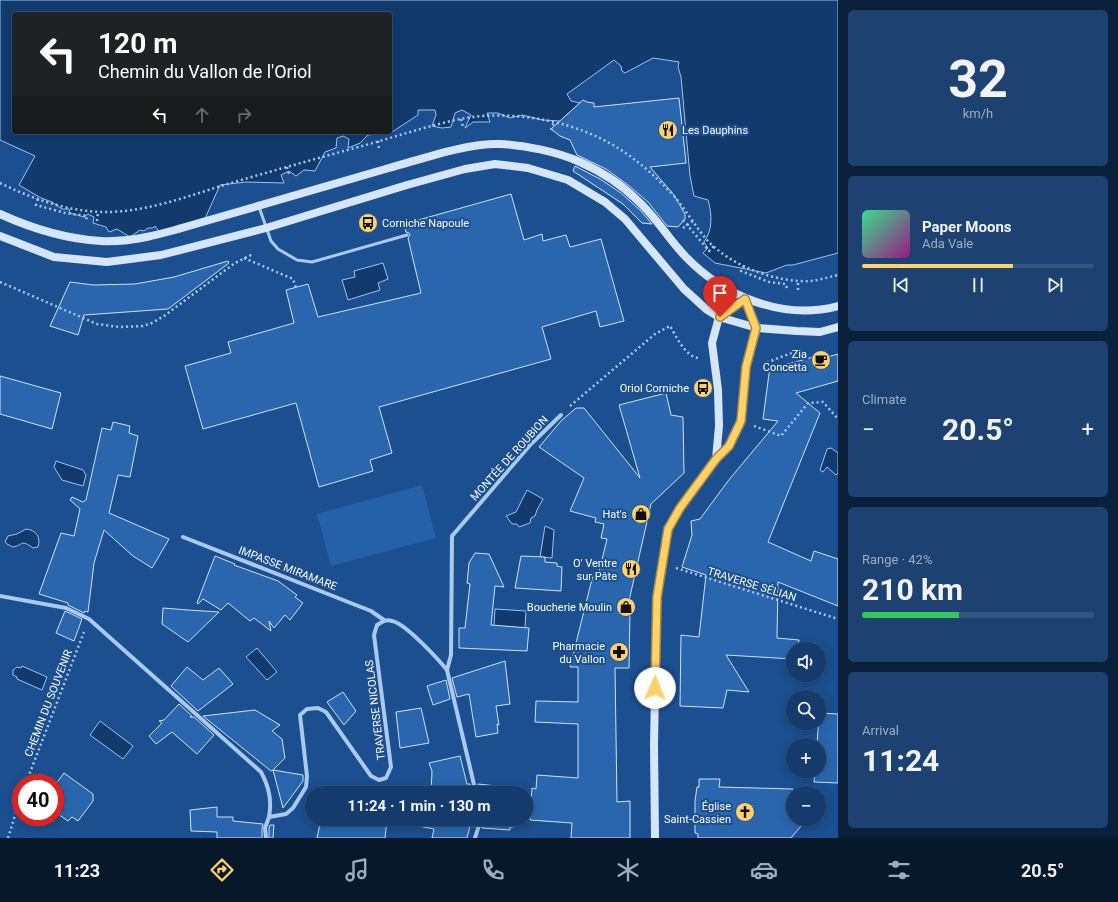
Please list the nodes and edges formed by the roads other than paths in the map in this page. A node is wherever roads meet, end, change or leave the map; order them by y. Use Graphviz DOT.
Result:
graph roads {
  1 [pos="259,205"];
  2 [pos="0,214"];
  3 [pos="266,228"];
  4 [pos="407,235"];
  5 [pos="0,236"];
  6 [pos="745,299"];
  7 [pos="838,306"];
  8 [pos="720,317"];
  9 [pos="838,327"];
  10 [pos="756,328"];
  11 [pos="561,415"];
  12 [pos="716,459"];
  13 [pos="182,537"];
  14 [pos="0,596"];
  15 [pos="384,620"];
  16 [pos="447,670"];
  17 [pos="474,786"];
  18 [pos="270,817"];
  19 [pos="479,826"];
  20 [pos="266,838"];
  21 [pos="475,838"];
  22 [pos="655,838"];
  1 -- 2 [label="main road"];
  1 -- 3 [label="lane"];
  1 -- 6 [label="main road"];
  3 -- 4 [label="lane"];
  3 -- 5 [label="main road"];
  3 -- 8 [label="main road"];
  6 -- 7 [label="main road"];
  6 -- 8 [label="main road"];
  6 -- 10 [label="main road"];
  8 -- 10 [label="main road"];
  8 -- 12 [label="main road"];
  9 -- 10 [label="main road"];
  10 -- 12 [label="main road"];
  11 -- 16 [label="street, MONTÉE DE ROUBION"];
  12 -- 22 [label="main road"];
  13 -- 15 [label="street, IMPASSE MIRAMARE"];
  14 -- 18 [label="street"];
  15 -- 16 [label="street"];
  15 -- 18 [label="street, TRAVERSE NICOLAS"];
  16 -- 17 [label="street"];
  18 -- 20 [label="street"];
  19 -- 21 [label="street"];
}
